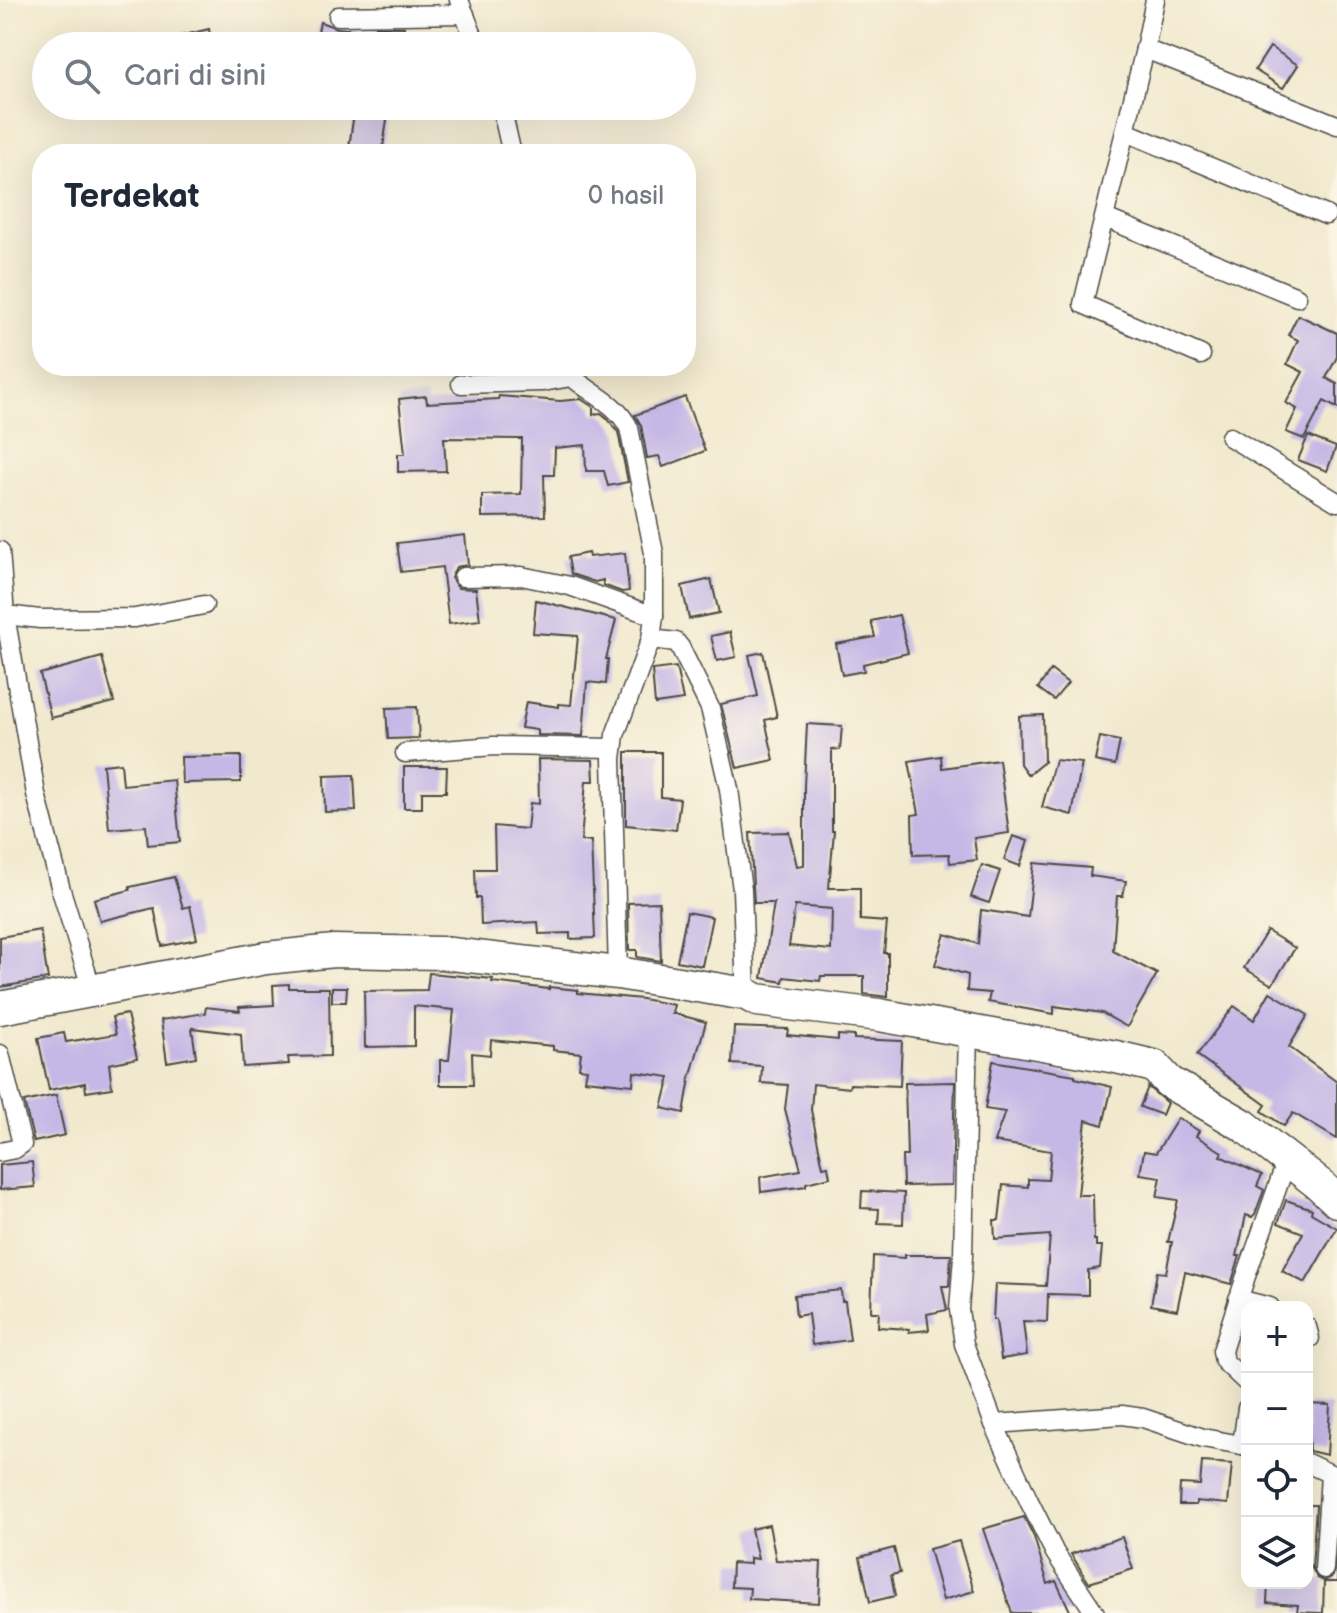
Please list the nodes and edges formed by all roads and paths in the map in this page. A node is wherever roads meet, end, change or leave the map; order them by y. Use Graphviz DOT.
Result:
graph roads {
  1 [pos="1155,0"];
  2 [pos="462,7"];
  3 [pos="338,16"];
  4 [pos="472,32"];
  5 [pos="1145,49"];
  6 [pos="504,120"];
  7 [pos="1337,125"];
  8 [pos="1126,132"];
  9 [pos="510,144"];
  10 [pos="1326,215"];
  11 [pos="1105,218"];
  12 [pos="1297,297"];
  13 [pos="1201,355"];
  14 [pos="557,376"];
  15 [pos="572,376"];
  16 [pos="461,384"];
  17 [pos="1230,437"];
  18 [pos="1337,502"];
  19 [pos="0,551"];
  20 [pos="463,577"];
  21 [pos="204,605"];
  22 [pos="2,614"];
  23 [pos="654,616"];
  24 [pos="651,639"];
  25 [pos="613,748"];
  26 [pos="405,753"];
  27 [pos="618,973"];
  28 [pos="92,990"];
  29 [pos="746,994"];
  30 [pos="0,1008"];
  31 [pos="968,1030"];
  32 [pos="0,1054"];
  33 [pos="0,1152"];
  34 [pos="1287,1160"];
  35 [pos="1337,1201"];
  36 [pos="1238,1299"];
  37 [pos="1246,1301"];
  38 [pos="1241,1377"];
  39 [pos="994,1424"];
  40 [pos="1241,1445"];
  41 [pos="1313,1466"];
  42 [pos="1334,1476"];
  43 [pos="1324,1569"];
  44 [pos="1095,1613"];
  1 -- 5 [label="street"];
  2 -- 3 [label="street"];
  2 -- 4 [label="street"];
  5 -- 7 [label="street"];
  5 -- 8 [label="street"];
  6 -- 9 [label="street"];
  8 -- 10 [label="street"];
  8 -- 11 [label="street"];
  11 -- 12 [label="street"];
  11 -- 13 [label="street"];
  14 -- 16 [label="street"];
  15 -- 23 [label="street"];
  17 -- 18 [label="street"];
  19 -- 22 [label="street"];
  20 -- 23 [label="street"];
  21 -- 22 [label="street"];
  22 -- 28 [label="street"];
  23 -- 24 [label="street"];
  24 -- 25 [label="street"];
  24 -- 29 [label="street"];
  25 -- 26 [label="street"];
  25 -- 27 [label="street"];
  27 -- 28 [label="highway"];
  27 -- 29 [label="highway"];
  28 -- 30 [label="highway"];
  29 -- 31 [label="highway"];
  31 -- 34 [label="highway"];
  31 -- 39 [label="street"];
  32 -- 33 [label="street"];
  34 -- 35 [label="highway"];
  34 -- 36 [label="street"];
  36 -- 37 [label="street"];
  36 -- 38 [label="street"];
  39 -- 40 [label="street"];
  39 -- 44 [label="street"];
  41 -- 42 [label="street"];
  42 -- 43 [label="street"];
}
